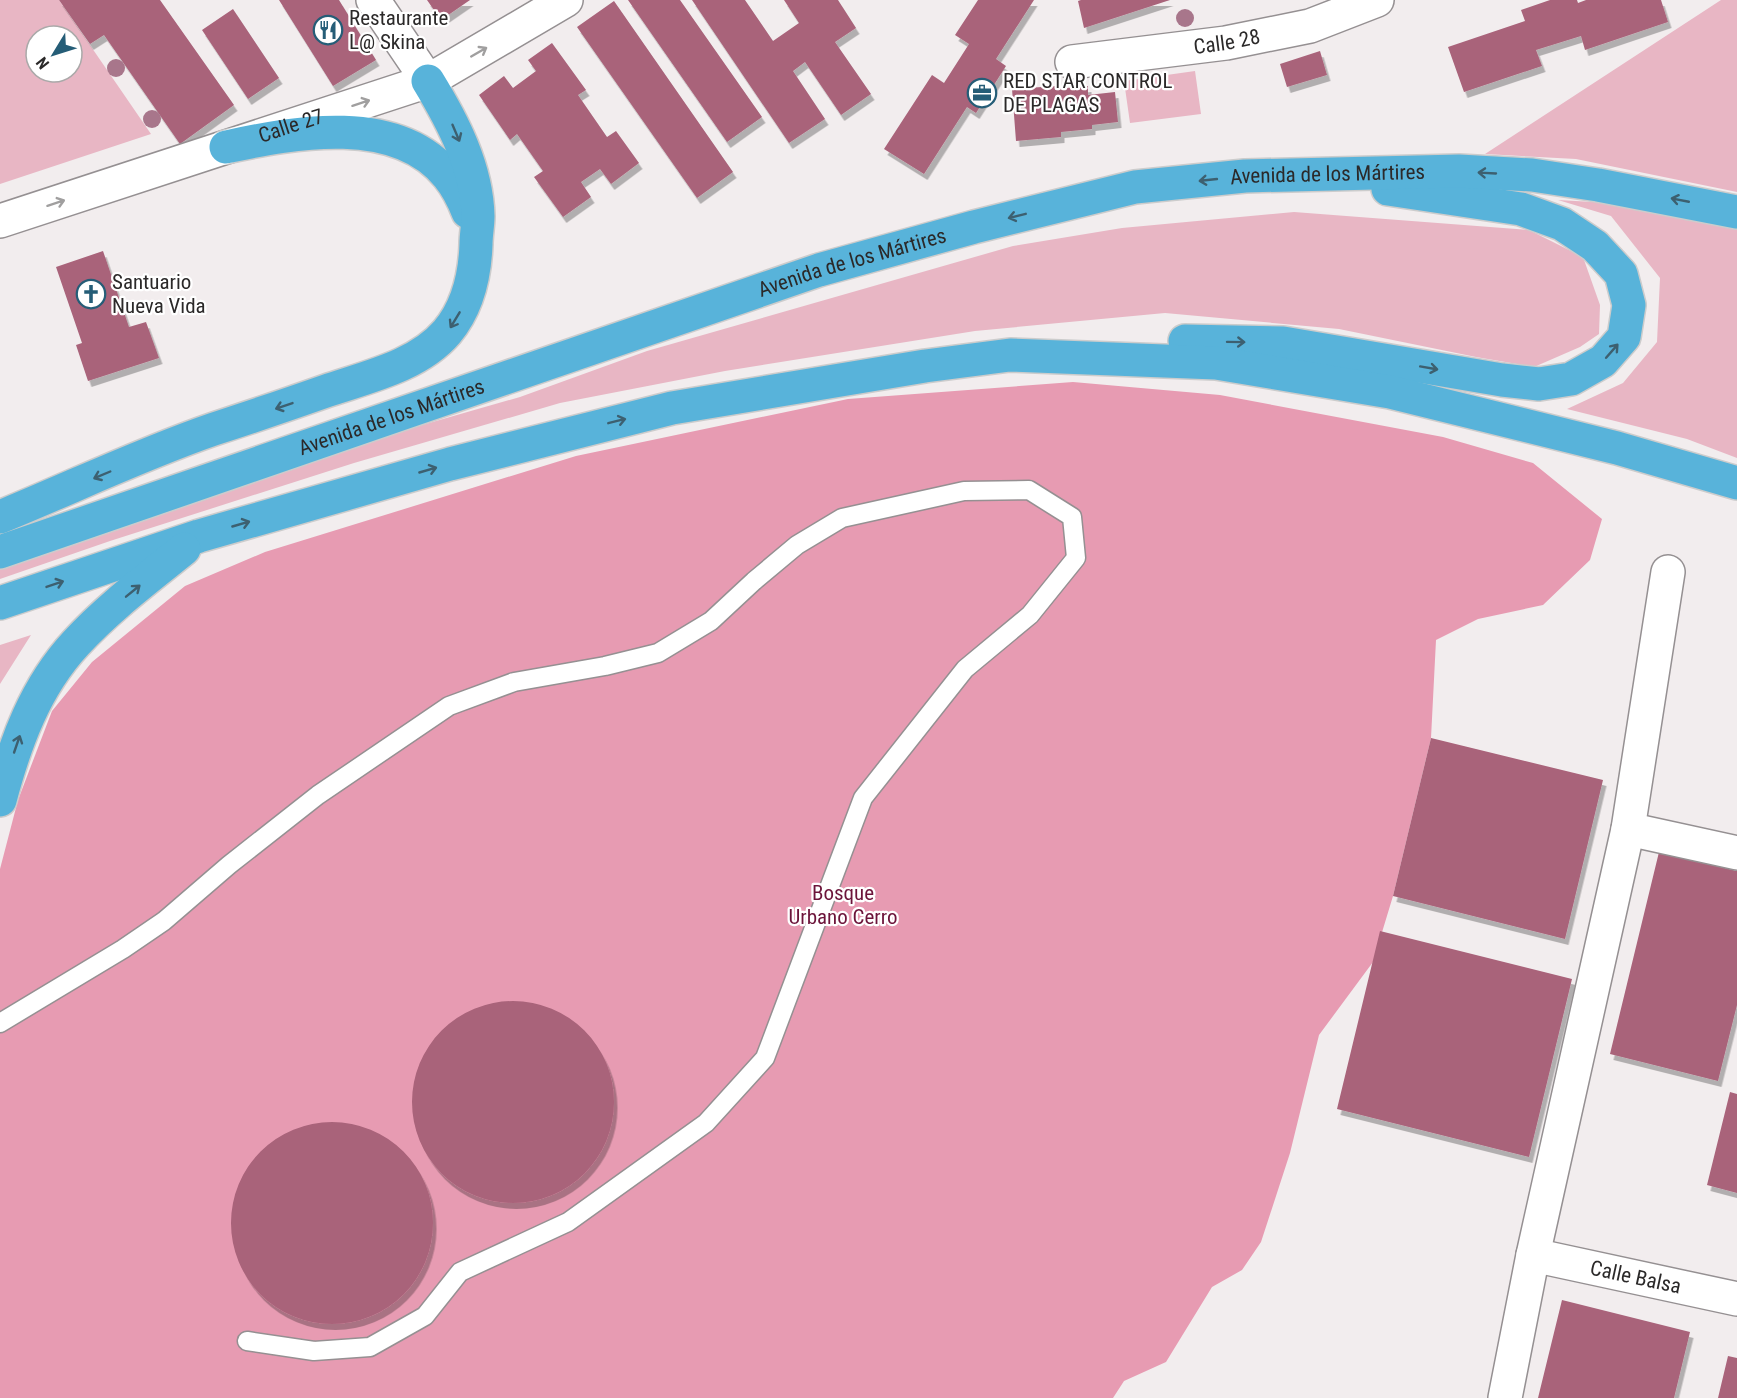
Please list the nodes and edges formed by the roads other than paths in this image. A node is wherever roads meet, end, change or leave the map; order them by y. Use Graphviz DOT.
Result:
graph roads {
  1 [pos="373,0"];
  2 [pos="566,0"];
  3 [pos="1377,0"];
  4 [pos="1071,62"];
  5 [pos="428,81"];
  6 [pos="226,147"];
  7 [pos="1245,176"];
  8 [pos="1737,212"];
  9 [pos="0,221"];
  10 [pos="476,242"];
  11 [pos="1010,355"];
  12 [pos="1617,448"];
  13 [pos="1737,483"];
  14 [pos="1737,500"];
  15 [pos="0,518"];
  16 [pos="199,536"];
  17 [pos="0,552"];
  18 [pos="1668,572"];
  19 [pos="0,603"];
  20 [pos="0,800"];
  21 [pos="1628,828"];
  22 [pos="1737,853"];
  23 [pos="0,1023"];
  24 [pos="1533,1255"];
  25 [pos="1737,1299"];
  26 [pos="247,1341"];
  27 [pos="1505,1398"];
  1 -- 5 [label="street"];
  5 -- 2 [label="street, Calle 27, one-way"];
  3 -- 4 [label="street, Calle 28"];
  6 -- 5 [label="street, Calle 27, one-way"];
  5 -- 10 [label="highway, one-way"];
  9 -- 6 [label="street, Calle 27, one-way"];
  6 -- 10 [label="highway"];
  8 -- 7 [label="highway, Avenida de los Mártires, one-way"];
  11 -- 7 [label="highway, one-way"];
  7 -- 17 [label="highway, Avenida de los Mártires, one-way"];
  10 -- 15 [label="highway, one-way"];
  11 -- 12 [label="highway"];
  16 -- 11 [label="highway, one-way"];
  12 -- 13 [label="highway"];
  12 -- 14 [label="highway"];
  19 -- 16 [label="highway, one-way"];
  20 -- 16 [label="highway, one-way"];
  18 -- 21 [label="street"];
  21 -- 22 [label="street"];
  21 -- 24 [label="street"];
  23 -- 26 [label="lane"];
  24 -- 25 [label="street, Calle Balsa"];
  24 -- 27 [label="street"];
}
